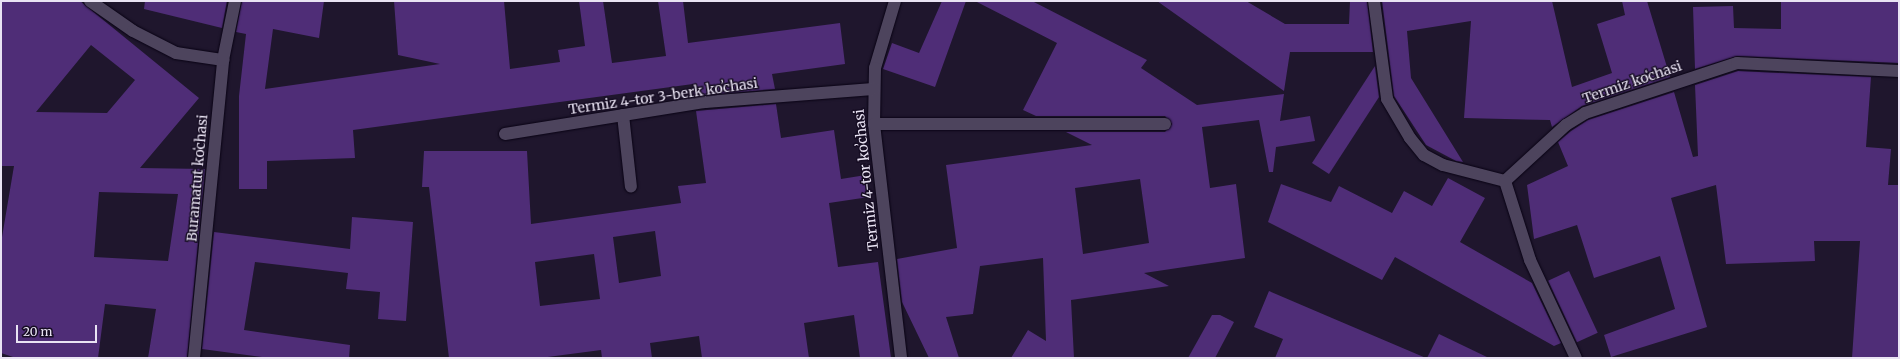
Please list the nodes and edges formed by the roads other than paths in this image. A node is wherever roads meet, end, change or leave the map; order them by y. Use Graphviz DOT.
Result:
graph roads {
  1 [pos="90,1"];
  2 [pos="234,1"];
  3 [pos="895,1"];
  4 [pos="1374,1"];
  5 [pos="223,60"];
  6 [pos="1899,71"];
  7 [pos="874,89"];
  8 [pos="623,115"];
  9 [pos="874,124"];
  10 [pos="1165,124"];
  11 [pos="505,134"];
  12 [pos="1505,181"];
  13 [pos="631,187"];
  14 [pos="194,358"];
  15 [pos="901,358"];
  16 [pos="1576,358"];
  1 -- 5 [label="street"];
  2 -- 5 [label="street, Buramatut koʻchasi"];
  3 -- 7 [label="street, Termiz 4-tor koʼchasi"];
  4 -- 12 [label="street"];
  5 -- 14 [label="street, Buramatut koʻchasi"];
  6 -- 12 [label="street, Termiz koʻchasi"];
  7 -- 8 [label="street, Termiz 4-tor 3-berk koʼchasi"];
  7 -- 9 [label="street, Termiz 4-tor koʼchasi"];
  8 -- 11 [label="street, Termiz 4-tor 3-berk koʼchasi"];
  8 -- 13 [label="street"];
  9 -- 10 [label="street"];
  9 -- 15 [label="street, Termiz 4-tor koʼchasi"];
  12 -- 16 [label="street"];
}
